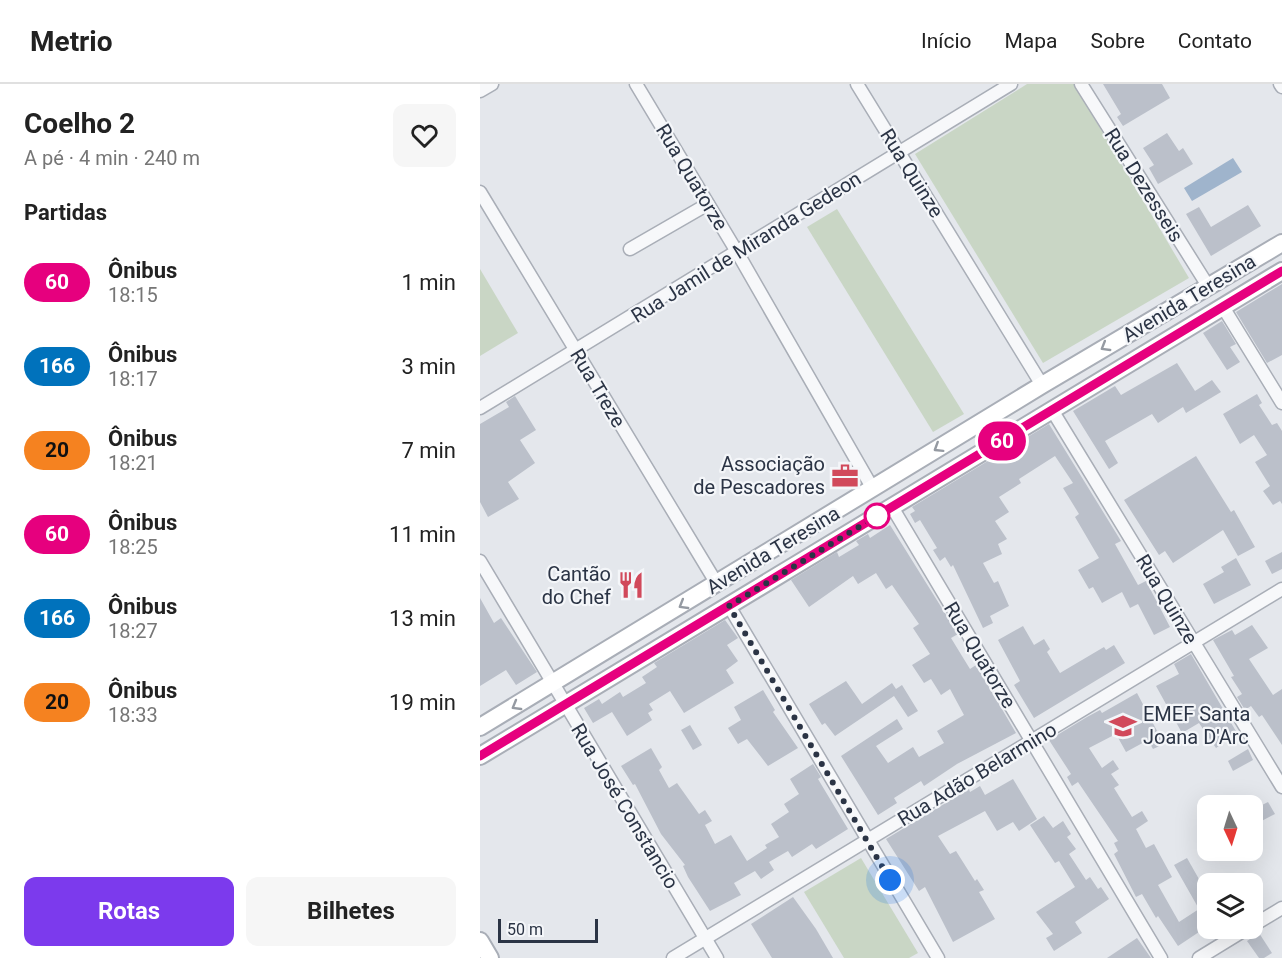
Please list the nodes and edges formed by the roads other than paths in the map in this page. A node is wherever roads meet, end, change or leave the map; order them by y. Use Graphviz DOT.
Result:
graph roads {
  1 [pos="492,84"];
  2 [pos="636,84"];
  3 [pos="857,84"];
  4 [pos="1011,84"];
  5 [pos="1081,84"];
  6 [pos="480,91"];
  7 [pos="899,152"];
  8 [pos="480,192"];
  9 [pos="708,204"];
  10 [pos="1282,243"];
  11 [pos="630,249"];
  12 [pos="737,252"];
  13 [pos="1282,271"];
  14 [pos="1208,286"];
  15 [pos="1223,307"];
  16 [pos="576,351"];
  17 [pos="1042,385"];
  18 [pos="1282,403"];
  19 [pos="480,408"];
  20 [pos="1052,411"];
  21 [pos="969,429"];
  22 [pos="983,452"];
  23 [pos="873,489"];
  24 [pos="892,507"];
  25 [pos="480,561"];
  26 [pos="717,584"];
  27 [pos="1282,590"];
  28 [pos="729,606"];
  29 [pos="1194,643"];
  30 [pos="552,685"];
  31 [pos="564,706"];
  32 [pos="480,727"];
  33 [pos="1031,741"];
  34 [pos="480,756"];
  35 [pos="1282,787"];
  36 [pos="866,841"];
  37 [pos="1282,908"];
  38 [pos="1263,919"];
  39 [pos="706,939"];
  40 [pos="1230,939"];
  41 [pos="480,941"];
  42 [pos="490,958"];
  43 [pos="673,958"];
  44 [pos="717,958"];
  45 [pos="938,958"];
  46 [pos="1161,958"];
  47 [pos="1199,958"];
  1 -- 6 [label="street"];
  2 -- 9 [label="street, Rua Quatorze"];
  3 -- 7 [label="street, Rua Quinze"];
  4 -- 7 [label="street, Rua Jamil de Miranda Gedeon"];
  5 -- 14 [label="street, Rua Dezesseis"];
  7 -- 12 [label="street, Rua Jamil de Miranda Gedeon"];
  7 -- 17 [label="street, Rua Quinze"];
  8 -- 16 [label="street, Rua Treze"];
  9 -- 11 [label="street"];
  9 -- 12 [label="street, Rua Quatorze"];
  10 -- 14 [label="main road, Avenida Teresina"];
  12 -- 16 [label="street, Rua Jamil de Miranda Gedeon"];
  12 -- 23 [label="street, Rua Quatorze"];
  13 -- 15 [label="main road, Avenida Teresina"];
  14 -- 17 [label="main road, Avenida Teresina, one-way"];
  15 -- 18 [label="street"];
  15 -- 20 [label="main road, Avenida Teresina"];
  16 -- 19 [label="street, Rua Jamil de Miranda Gedeon"];
  16 -- 26 [label="street, Rua Treze"];
  17 -- 21 [label="main road, Avenida Teresina"];
  20 -- 22 [label="main road, Avenida Teresina"];
  20 -- 29 [label="street, Rua Quinze"];
  21 -- 22 [label="main road"];
  21 -- 23 [label="main road, Avenida Teresina, one-way"];
  22 -- 24 [label="main road, Avenida Teresina"];
  23 -- 26 [label="main road, Avenida Teresina"];
  24 -- 28 [label="main road, Avenida Teresina"];
  24 -- 33 [label="street, Rua Quatorze"];
  25 -- 30 [label="street, Rua José Constancio"];
  26 -- 30 [label="main road, Avenida Teresina, one-way"];
  27 -- 29 [label="street, Rua Adão Belarmino"];
  28 -- 31 [label="main road, Avenida Teresina"];
  28 -- 36 [label="street"];
  29 -- 33 [label="street, Rua Adão Belarmino"];
  29 -- 35 [label="street, Rua Quinze"];
  30 -- 31 [label="street, Rua José Constancio"];
  30 -- 32 [label="main road, Avenida Teresina, one-way"];
  31 -- 34 [label="main road, Avenida Teresina"];
  31 -- 39 [label="street, Rua José Constancio"];
  33 -- 36 [label="street, Rua Adão Belarmino"];
  33 -- 46 [label="street, Rua Quatorze"];
  36 -- 39 [label="street, Rua Adão Belarmino"];
  36 -- 45 [label="street"];
  37 -- 38 [label="street"];
  39 -- 43 [label="street, Rua Adão Belarmino"];
  39 -- 44 [label="street, Rua José Constancio"];
  40 -- 47 [label="street"];
  41 -- 42 [label="main road"];
}
